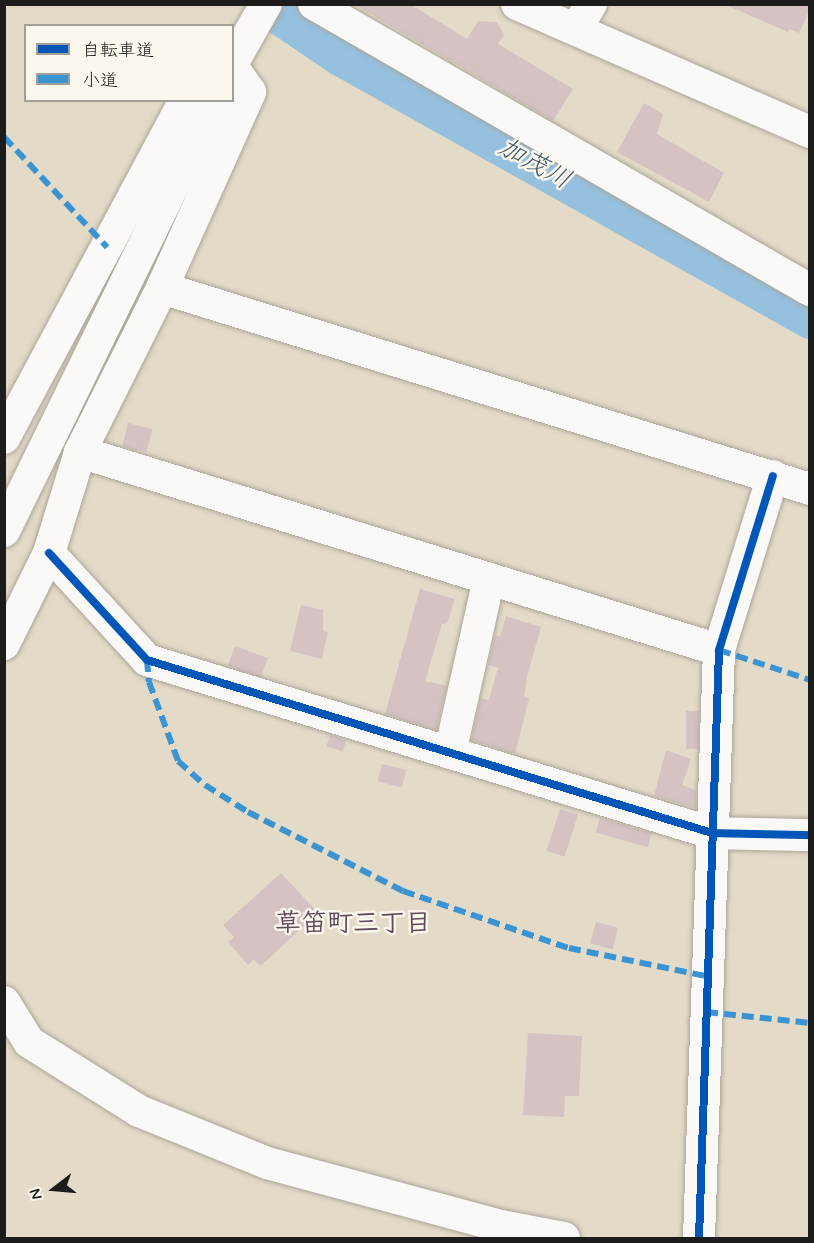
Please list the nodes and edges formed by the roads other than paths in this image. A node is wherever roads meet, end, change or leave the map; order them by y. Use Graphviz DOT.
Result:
graph roads {
  1 [pos="266,4"];
  2 [pos="314,4"];
  3 [pos="517,4"];
  4 [pos="584,16"];
  5 [pos="236,59"];
  6 [pos="184,102"];
  7 [pos="214,102"];
  8 [pos="810,132"];
  9 [pos="162,288"];
  10 [pos="810,290"];
  11 [pos="6,430"];
  12 [pos="80,452"];
  13 [pos="773,476"];
  14 [pos="810,489"];
  15 [pos="4,531"];
  16 [pos="50,553"];
  17 [pos="489,579"];
  18 [pos="4,644"];
  19 [pos="719,650"];
  20 [pos="450,753"];
  21 [pos="712,832"];
  22 [pos="810,835"];
  23 [pos="4,1002"];
  24 [pos="564,1239"];
  25 [pos="699,1239"];
  1 -- 5 [label="street"];
  2 -- 10 [label="street"];
  3 -- 4 [label="street"];
  4 -- 8 [label="street"];
  5 -- 9 [label="street"];
  6 -- 11 [label="street"];
  7 -- 15 [label="street"];
  9 -- 12 [label="street"];
  9 -- 13 [label="street"];
  12 -- 16 [label="street"];
  12 -- 17 [label="street"];
  13 -- 14 [label="street"];
  13 -- 19 [label="street"];
  16 -- 18 [label="street"];
  16 -- 20 [label="street"];
  17 -- 19 [label="street"];
  17 -- 20 [label="street"];
  19 -- 21 [label="street"];
  20 -- 21 [label="street"];
  21 -- 22 [label="street"];
  21 -- 25 [label="street"];
  23 -- 24 [label="street"];
}
